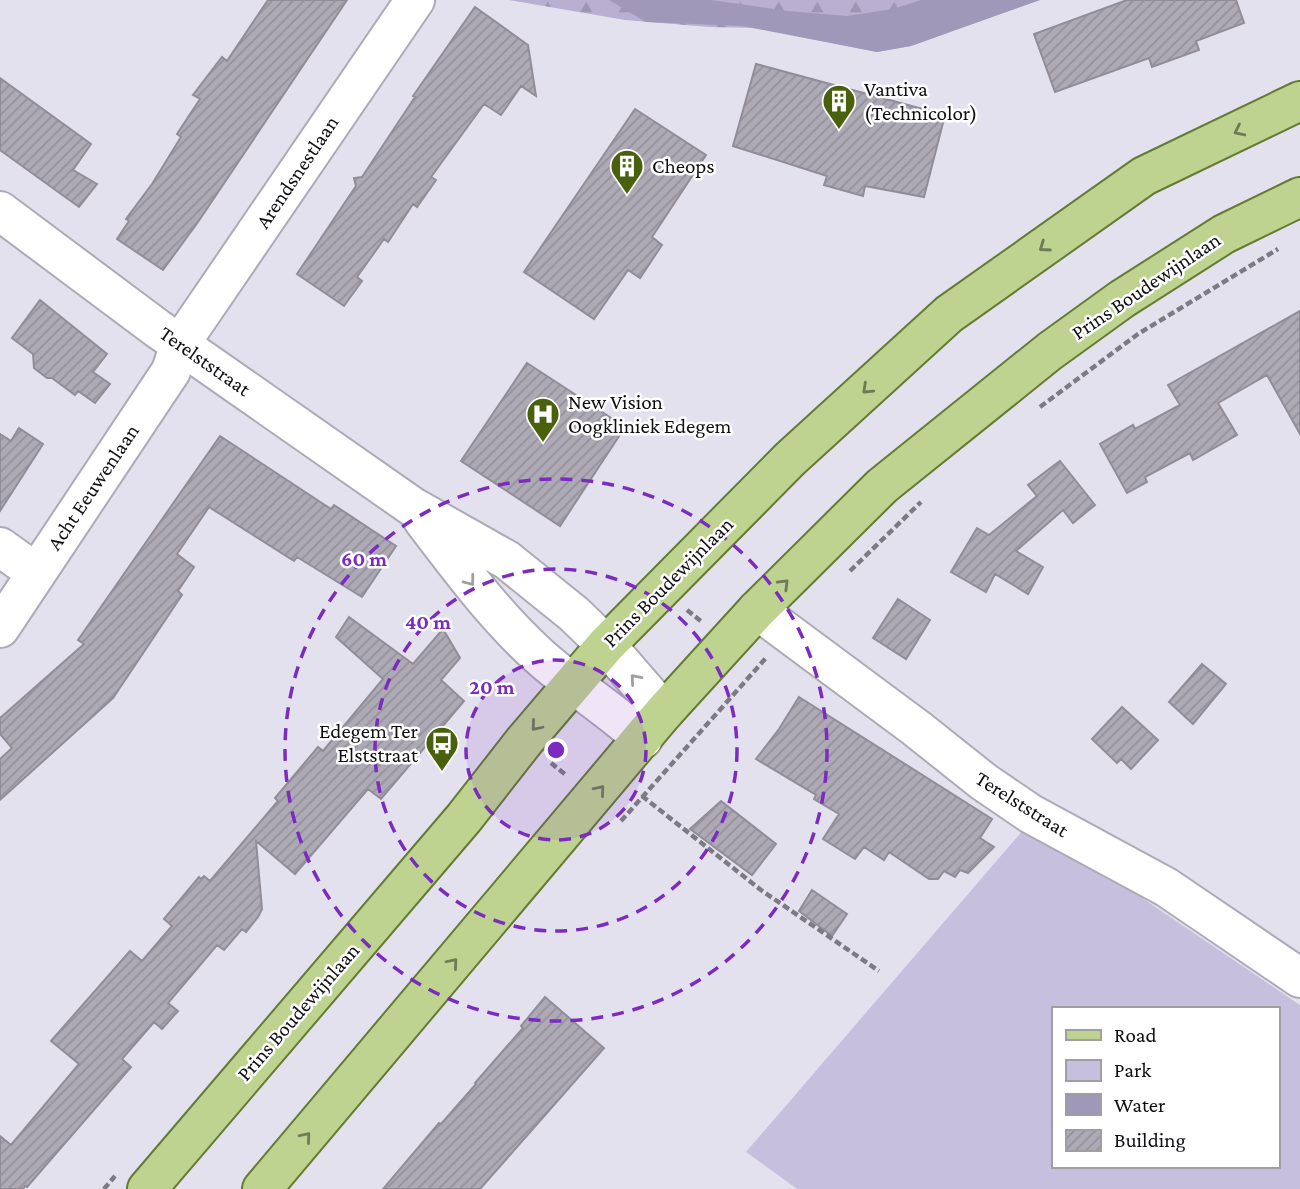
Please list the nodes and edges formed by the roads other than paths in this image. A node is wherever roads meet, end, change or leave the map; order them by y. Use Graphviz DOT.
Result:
graph roads {
  1 [pos="415,0"];
  2 [pos="1300,101"];
  3 [pos="1300,197"];
  4 [pos="0,211"];
  5 [pos="180,344"];
  6 [pos="413,507"];
  7 [pos="0,547"];
  8 [pos="36,572"];
  9 [pos="757,610"];
  10 [pos="0,628"];
  11 [pos="606,645"];
  12 [pos="572,685"];
  13 [pos="654,726"];
  14 [pos="1300,978"];
  15 [pos="147,1189"];
  16 [pos="262,1189"];
  1 -- 5 [label="street, Arendsnestlaan"];
  2 -- 11 [label="main road, Prins Boudewijnlaan, one-way"];
  9 -- 3 [label="main road, Prins Boudewijnlaan, one-way"];
  4 -- 5 [label="street, Terelststraat"];
  5 -- 6 [label="street, Terelststraat"];
  5 -- 8 [label="street, Acht Eeuwenlaan"];
  6 -- 11 [label="street, Terelststraat"];
  6 -- 12 [label="street, Terelststraat, one-way"];
  7 -- 8 [label="street"];
  8 -- 10 [label="street, Acht Eeuwenlaan"];
  9 -- 13 [label="main road, Prins Boudewijnlaan"];
  9 -- 14 [label="street, Terelststraat"];
  11 -- 12 [label="main road, Prins Boudewijnlaan"];
  13 -- 11 [label="street, Terelststraat, one-way"];
  12 -- 13 [label="street, Terelststraat"];
  12 -- 15 [label="main road, Prins Boudewijnlaan, one-way"];
  16 -- 13 [label="main road, Prins Boudewijnlaan, one-way"];
}
